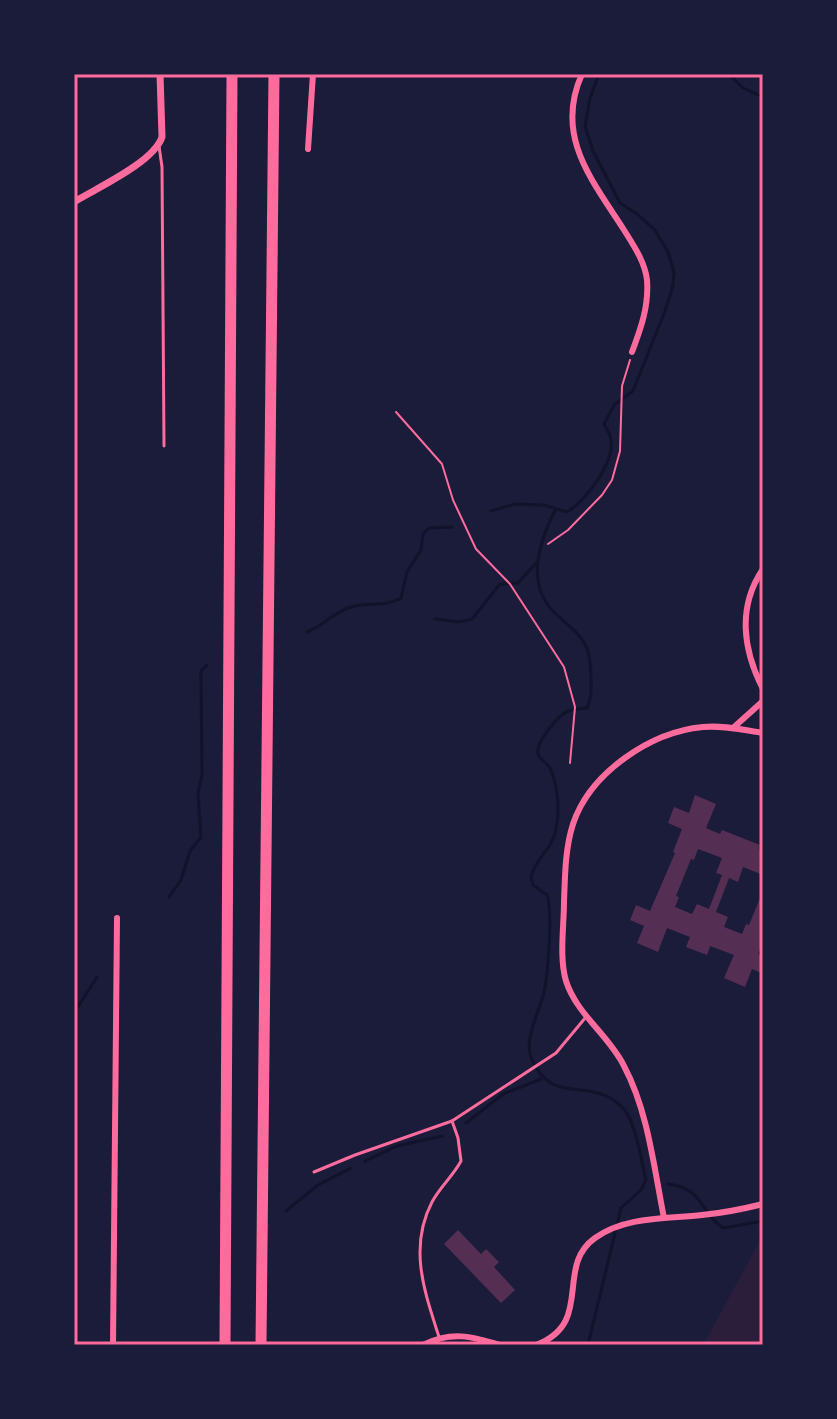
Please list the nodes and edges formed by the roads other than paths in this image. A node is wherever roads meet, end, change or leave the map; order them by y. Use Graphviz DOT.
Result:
graph roads {
  1 [pos="160,74"];
  2 [pos="232,74"];
  3 [pos="274,74"];
  4 [pos="313,74"];
  5 [pos="582,74"];
  6 [pos="159,146"];
  7 [pos="308,149"];
  8 [pos="74,202"];
  9 [pos="632,352"];
  10 [pos="164,446"];
  11 [pos="763,569"];
  12 [pos="763,689"];
  13 [pos="763,701"];
  14 [pos="733,728"];
  15 [pos="763,733"];
  16 [pos="117,918"];
  17 [pos="586,1017"];
  18 [pos="452,1121"];
  19 [pos="314,1172"];
  20 [pos="763,1204"];
  21 [pos="664,1218"];
  22 [pos="439,1337"];
  23 [pos="113,1345"];
  24 [pos="225,1345"];
  25 [pos="261,1345"];
  26 [pos="423,1345"];
  27 [pos="500,1345"];
  28 [pos="536,1345"];
  1 -- 6 [label="street"];
  2 -- 24 [label="highway"];
  3 -- 25 [label="highway"];
  4 -- 7 [label="street"];
  5 -- 9 [label="street"];
  6 -- 8 [label="street"];
  6 -- 10 [label="lane"];
  11 -- 12 [label="street"];
  13 -- 14 [label="street"];
  14 -- 15 [label="street"];
  14 -- 17 [label="street"];
  16 -- 23 [label="street"];
  17 -- 18 [label="lane"];
  17 -- 21 [label="street"];
  18 -- 19 [label="lane"];
  18 -- 22 [label="lane"];
  20 -- 21 [label="street"];
  21 -- 28 [label="street"];
  22 -- 26 [label="street"];
  22 -- 27 [label="street"];
}
